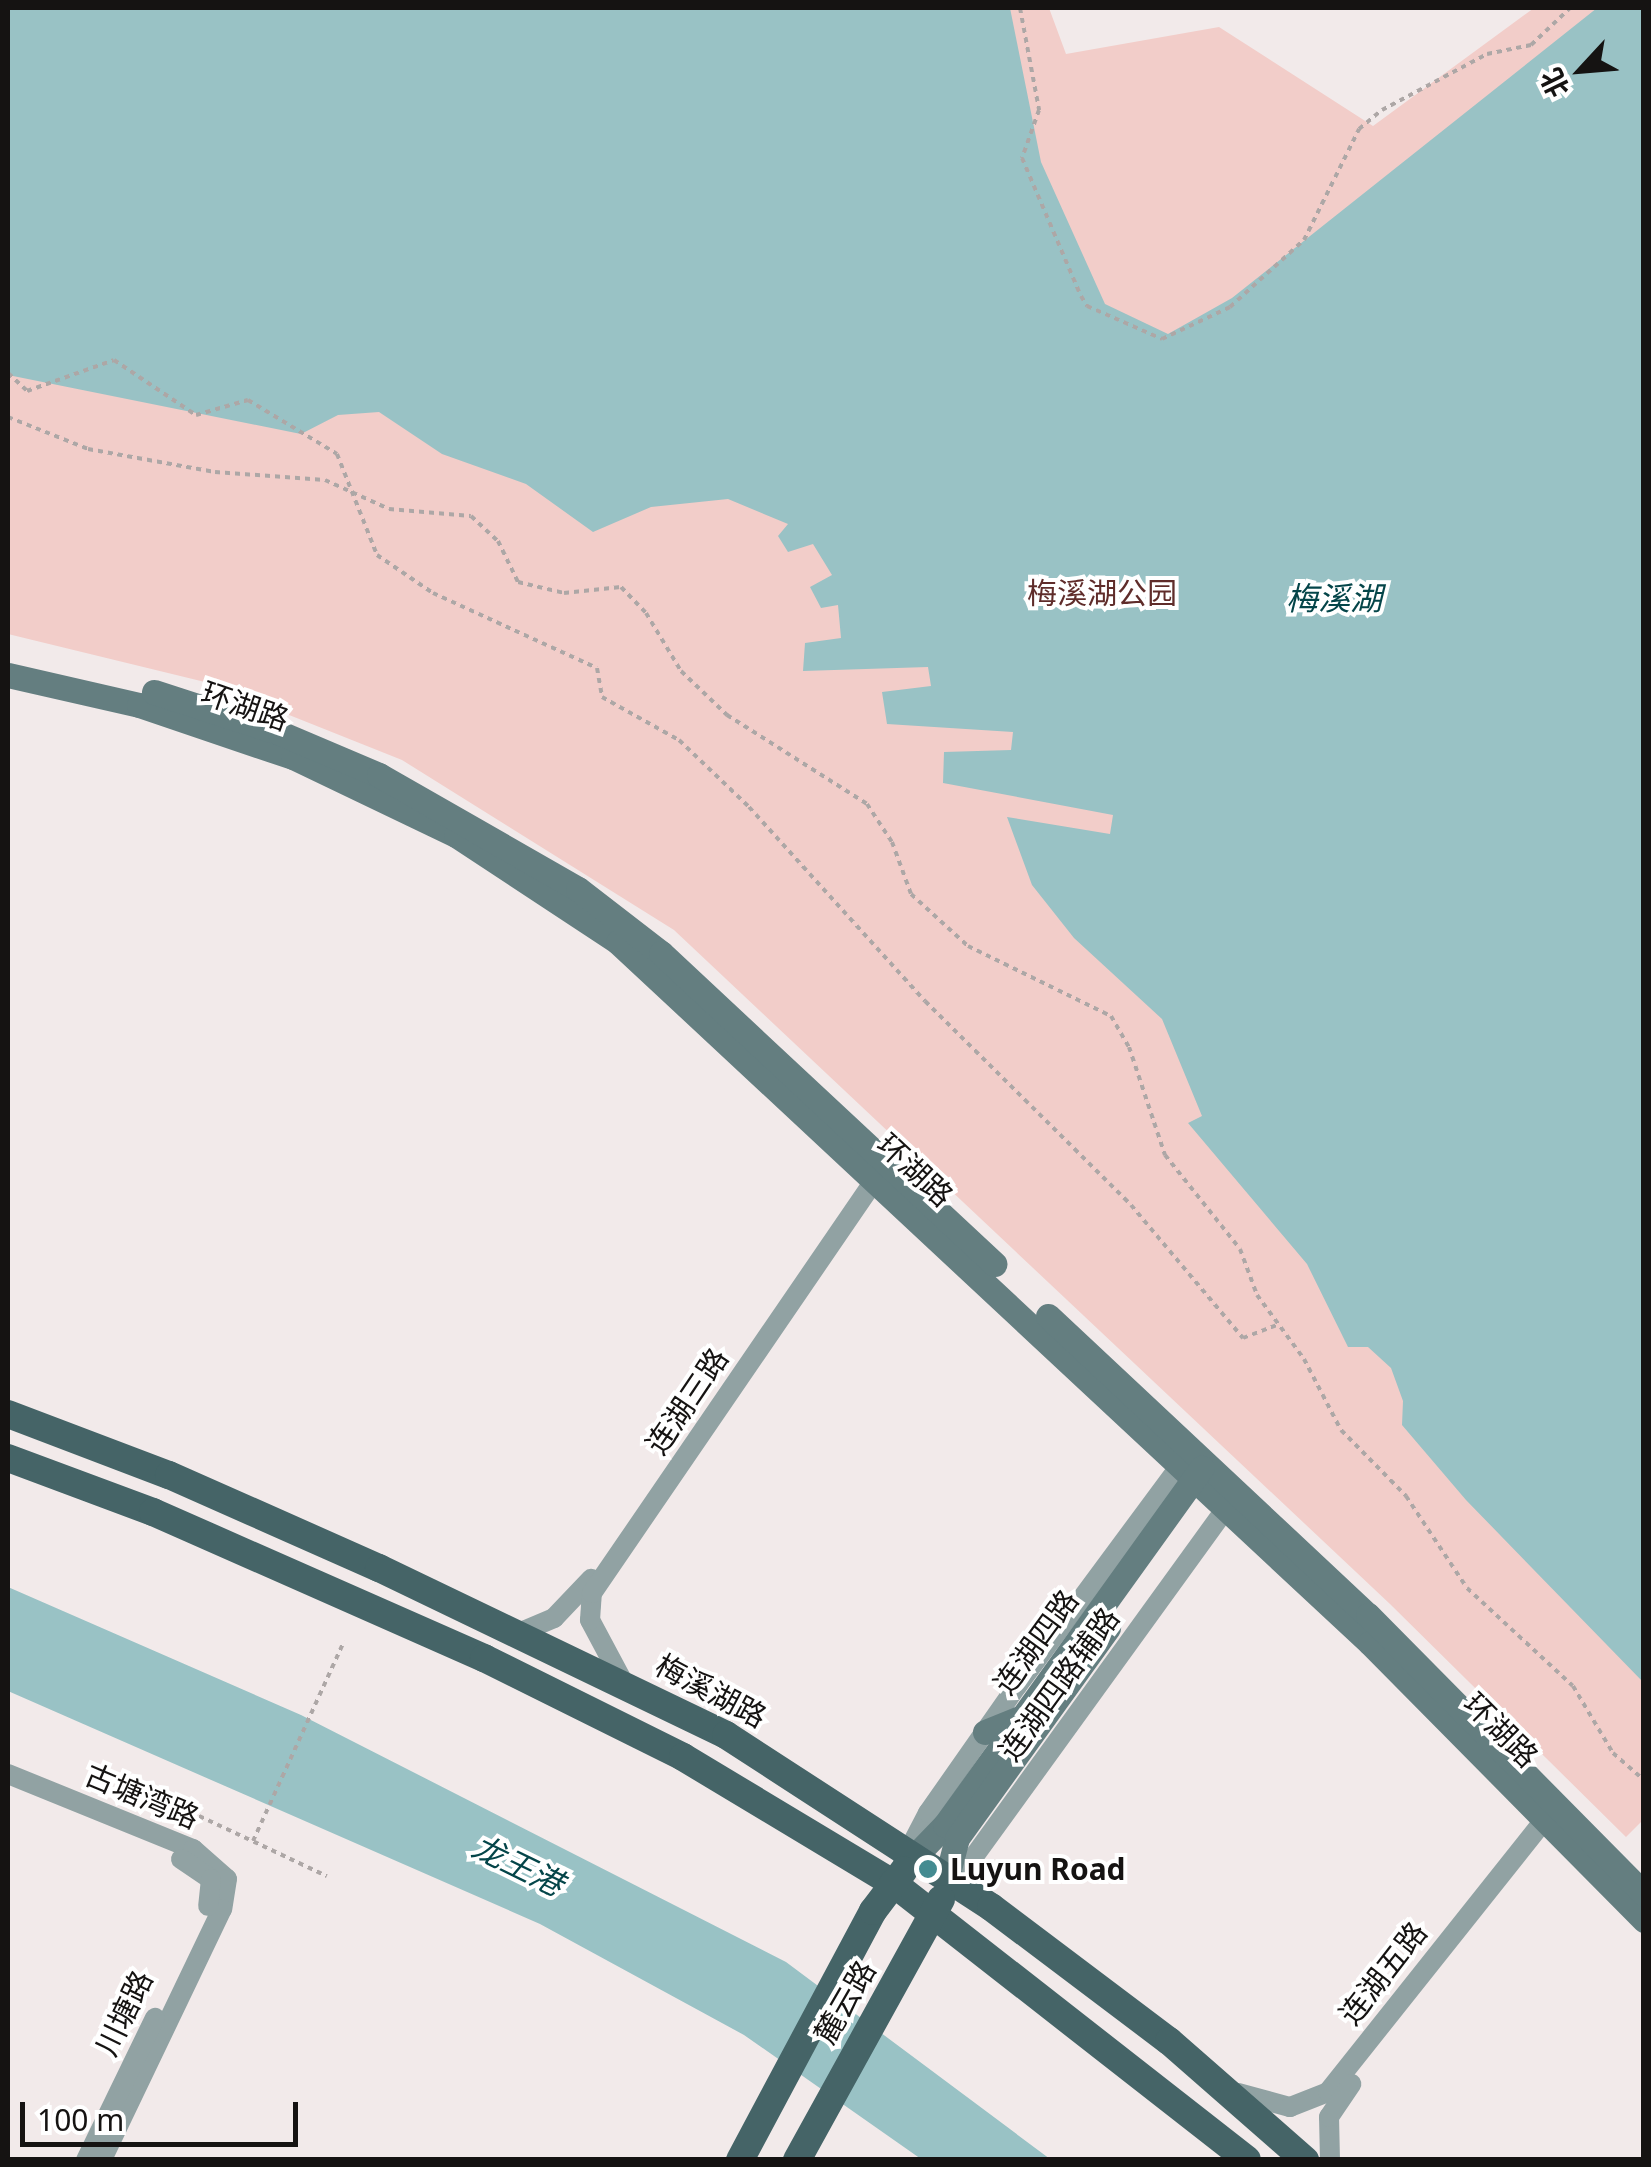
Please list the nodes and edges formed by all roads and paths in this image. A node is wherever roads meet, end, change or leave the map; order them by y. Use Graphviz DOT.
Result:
graph roads {
  1 [pos="1020,8"];
  2 [pos="1570,8"];
  3 [pos="8,373"];
  4 [pos="8,416"];
  5 [pos="355,494"];
  6 [pos="8,658"];
  7 [pos="8,675"];
  8 [pos="878,1167"];
  9 [pos="1277,1325"];
  10 [pos="8,1414"];
  11 [pos="8,1458"];
  12 [pos="1207,1478"];
  13 [pos="1115,1618"];
  14 [pos="521,1632"];
  15 [pos="344,1641"];
  16 [pos="1118,1652"];
  17 [pos="622,1680"];
  18 [pos="1022,1717"];
  19 [pos="985,1732"];
  20 [pos="8,1774"];
  21 [pos="1644,1780"];
  22 [pos="8,1788"];
  23 [pos="162,1800"];
  24 [pos="1555,1817"];
  25 [pos="253,1842"];
  26 [pos="912,1852"];
  27 [pos="327,1876"];
  28 [pos="950,1880"];
  29 [pos="893,1883"];
  30 [pos="1644,1894"];
  31 [pos="220,1895"];
  32 [pos="936,1914"];
  33 [pos="1644,1920"];
  34 [pos="1224,2087"];
  35 [pos="802,2147"];
  36 [pos="86,2160"];
  37 [pos="102,2160"];
  38 [pos="740,2160"];
  39 [pos="1246,2160"];
  40 [pos="1305,2160"];
  41 [pos="1330,2160"];
  1 -- 2 [label="path"];
  3 -- 5 [label="path"];
  4 -- 5 [label="path"];
  5 -- 9 [label="path"];
  5 -- 9 [label="path"];
  6 -- 8 [label="main road, 环湖路"];
  7 -- 8 [label="main road, 环湖路"];
  8 -- 12 [label="main road, 环湖路"];
  8 -- 14 [label="street, 连湖三路"];
  8 -- 17 [label="street, 连湖三路"];
  9 -- 21 [label="path"];
  10 -- 14 [label="main road, 梅溪湖路"];
  11 -- 29 [label="main road"];
  12 -- 13 [label="main road, 连湖四路"];
  12 -- 16 [label="street, 连湖四路辅路"];
  12 -- 18 [label="main road, 连湖四路"];
  12 -- 19 [label="street, 连湖四路辅路"];
  12 -- 24 [label="main road, 环湖路"];
  13 -- 16 [label="main road"];
  13 -- 28 [label="main road, 连湖四路"];
  14 -- 17 [label="main road, 梅溪湖路"];
  15 -- 25 [label="path"];
  16 -- 28 [label="street, 连湖四路辅路"];
  17 -- 26 [label="main road, 梅溪湖路"];
  18 -- 19 [label="main road"];
  18 -- 26 [label="main road, 连湖四路"];
  19 -- 26 [label="street, 连湖四路辅路"];
  20 -- 31 [label="street, 古塘湾路"];
  22 -- 31 [label="street, 古塘湾路"];
  23 -- 25 [label="path"];
  24 -- 30 [label="main road, 环湖路"];
  24 -- 33 [label="main road, 环湖路"];
  24 -- 34 [label="street, 连湖五路"];
  24 -- 41 [label="street, 连湖五路"];
  25 -- 27 [label="path"];
  26 -- 28 [label="main road, 梅溪湖路"];
  26 -- 29 [label="main road"];
  28 -- 32 [label="main road, 麓云路"];
  28 -- 34 [label="main road, 梅溪湖路"];
  29 -- 32 [label="main road"];
  29 -- 38 [label="main road"];
  31 -- 36 [label="street, 川塘路"];
  31 -- 37 [label="street, 川塘路"];
  32 -- 35 [label="main road, 麓云路"];
  32 -- 39 [label="main road"];
  34 -- 40 [label="main road, 梅溪湖路"];
}
